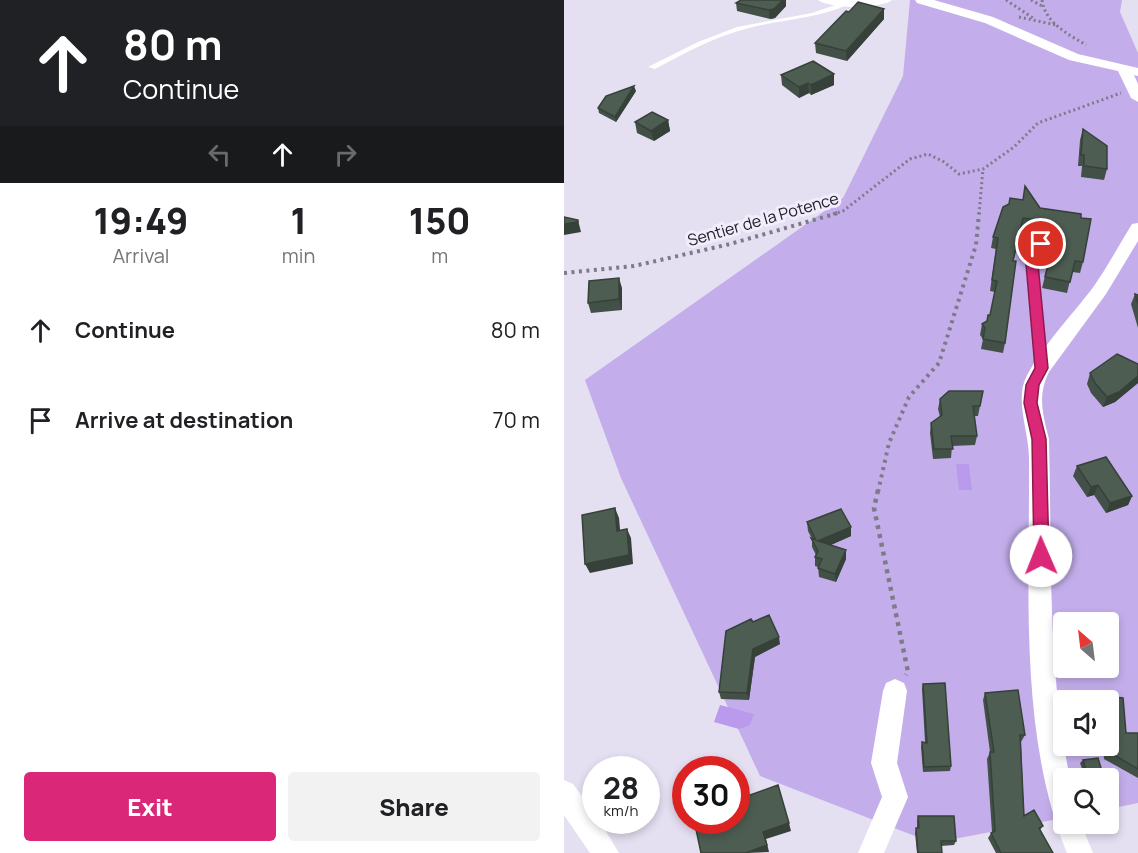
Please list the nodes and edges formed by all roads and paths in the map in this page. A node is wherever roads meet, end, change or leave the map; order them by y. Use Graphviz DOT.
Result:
graph roads {
  1 [pos="824,0"];
  2 [pos="886,0"];
  3 [pos="921,0"];
  4 [pos="1006,0"];
  5 [pos="1031,0"];
  6 [pos="1042,0"];
  7 [pos="847,3"];
  8 [pos="1042,6"];
  9 [pos="1033,18"];
  10 [pos="652,68"];
  11 [pos="1125,69"];
  12 [pos="1136,94"];
  13 [pos="983,168"];
  14 [pos="1138,228"];
  15 [pos="1041,244"];
  16 [pos="564,273"];
  17 [pos="1042,368"];
  18 [pos="895,691"];
  19 [pos="1054,768"];
  20 [pos="564,793"];
  21 [pos="1072,834"];
  22 [pos="606,853"];
  23 [pos="871,853"];
  24 [pos="1080,853"];
  1 -- 7 [label="street"];
  2 -- 7 [label="street"];
  3 -- 11 [label="street"];
  4 -- 9 [label="path"];
  5 -- 8 [label="path"];
  6 -- 8 [label="path"];
  7 -- 10 [label="lane"];
  8 -- 11 [label="path"];
  11 -- 12 [label="street"];
  12 -- 13 [label="path"];
  13 -- 16 [label="path, Sentier de la Potence"];
  13 -- 18 [label="path"];
  14 -- 17 [label="street"];
  15 -- 17 [label="lane"];
  17 -- 19 [label="street"];
  18 -- 23 [label="street"];
  20 -- 22 [label="street"];
  21 -- 24 [label="street"];
}
